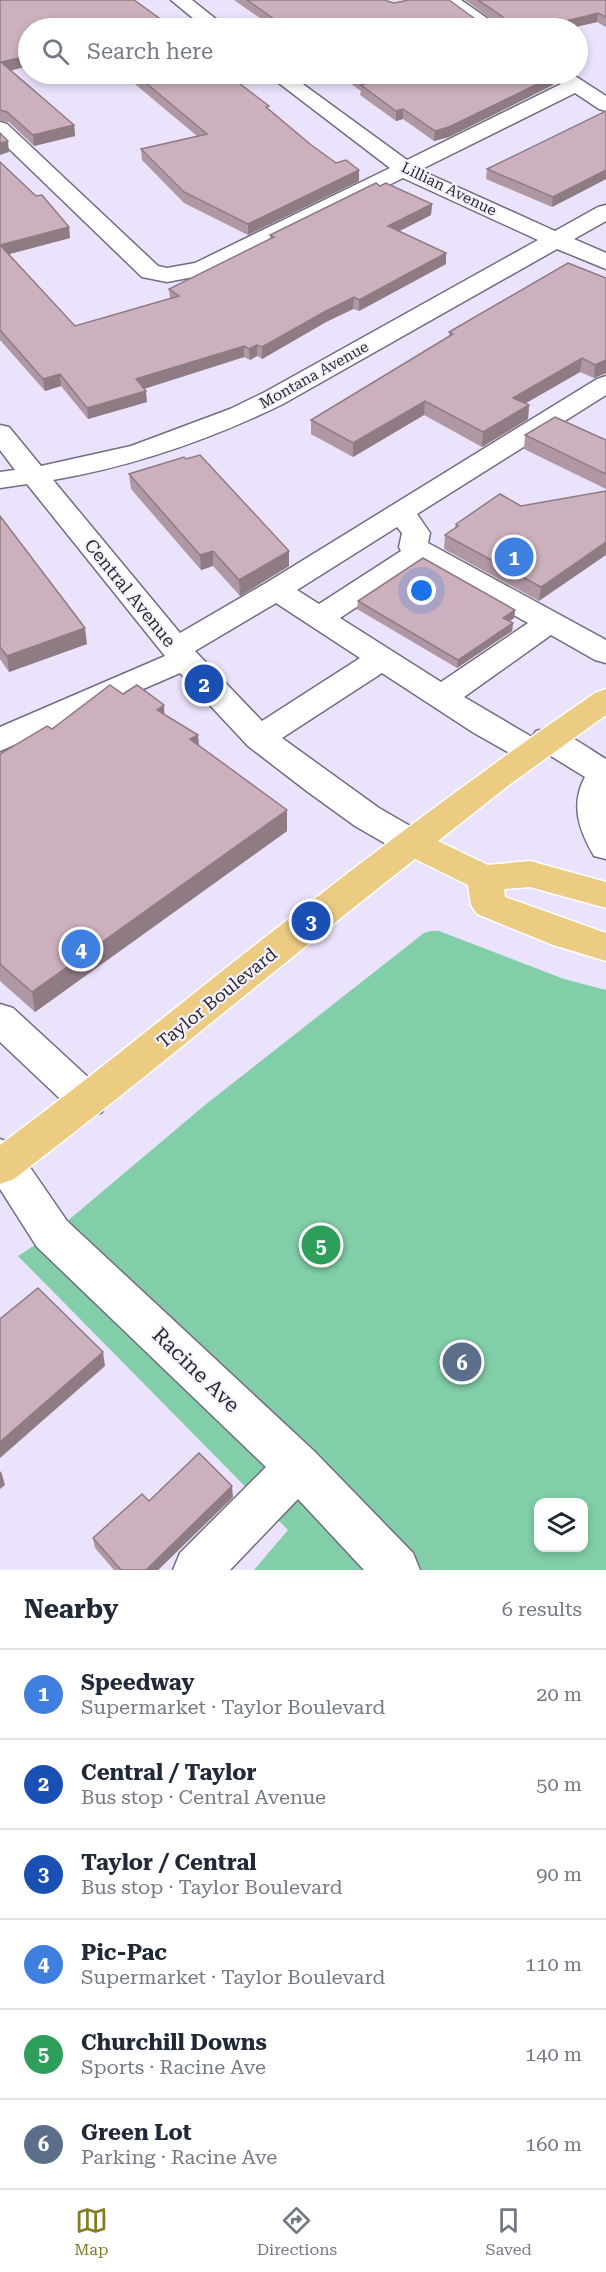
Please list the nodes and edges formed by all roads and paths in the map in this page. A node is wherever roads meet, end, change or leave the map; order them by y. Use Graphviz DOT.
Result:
graph roads {
  1 [pos="180,0"];
  2 [pos="448,0"];
  3 [pos="204,18"];
  4 [pos="476,18"];
  5 [pos="290,84"];
  6 [pos="558,84"];
  7 [pos="574,84"];
  8 [pos="606,105"];
  9 [pos="0,128"];
  10 [pos="406,171"];
  11 [pos="606,212"];
  12 [pos="557,240"];
  13 [pos="606,262"];
  14 [pos="606,384"];
  15 [pos="0,432"];
  16 [pos="35,476"];
  17 [pos="0,480"];
  18 [pos="400,511"];
  19 [pos="421,551"];
  20 [pos="276,590"];
  21 [pos="319,618"];
  22 [pos="549,622"];
  23 [pos="606,653"];
  24 [pos="180,654"];
  25 [pos="382,658"];
  26 [pos="442,697"];
  27 [pos="605,702"];
  28 [pos="259,738"];
  29 [pos="0,740"];
  30 [pos="539,745"];
  31 [pos="602,788"];
  32 [pos="412,843"];
  33 [pos="606,847"];
  34 [pos="484,878"];
  35 [pos="606,895"];
  36 [pos="606,947"];
  37 [pos="0,1019"];
  38 [pos="88,1101"];
  39 [pos="2,1162"];
  40 [pos="298,1467"];
  41 [pos="197,1570"];
  42 [pos="396,1570"];
  1 -- 3 [label="street"];
  2 -- 4 [label="street"];
  5 -- 10 [label="street, Lillian Avenue"];
  6 -- 10 [label="street"];
  7 -- 8 [label="street"];
  9 -- 10 [label="street"];
  10 -- 12 [label="street, Lillian Avenue"];
  11 -- 12 [label="street, Montana Avenue"];
  12 -- 13 [label="street, Lillian Avenue"];
  12 -- 16 [label="street, Montana Avenue"];
  14 -- 18 [label="street"];
  15 -- 16 [label="street, Central Avenue"];
  16 -- 17 [label="street, Montana Avenue"];
  16 -- 24 [label="street, Central Avenue"];
  18 -- 19 [label="street"];
  18 -- 20 [label="street"];
  19 -- 21 [label="street"];
  19 -- 22 [label="street"];
  20 -- 21 [label="street"];
  20 -- 24 [label="street"];
  21 -- 25 [label="street"];
  22 -- 23 [label="street"];
  22 -- 26 [label="street"];
  24 -- 28 [label="street, Central Avenue"];
  24 -- 29 [label="street"];
  25 -- 26 [label="street"];
  25 -- 28 [label="street"];
  26 -- 30 [label="street"];
  27 -- 30 [label="main road, Taylor Boulevard"];
  28 -- 32 [label="street, Central Avenue"];
  30 -- 31 [label="street"];
  30 -- 32 [label="main road, Taylor Boulevard"];
  31 -- 33 [label="street"];
  32 -- 34 [label="main road, Central Avenue"];
  32 -- 38 [label="main road, Taylor Boulevard"];
  34 -- 35 [label="main road"];
  34 -- 36 [label="main road"];
  37 -- 38 [label="street"];
  38 -- 39 [label="main road, Taylor Boulevard"];
  39 -- 40 [label="street, Racine Ave"];
  40 -- 41 [label="street"];
  40 -- 42 [label="street, Racine Ave"];
}
